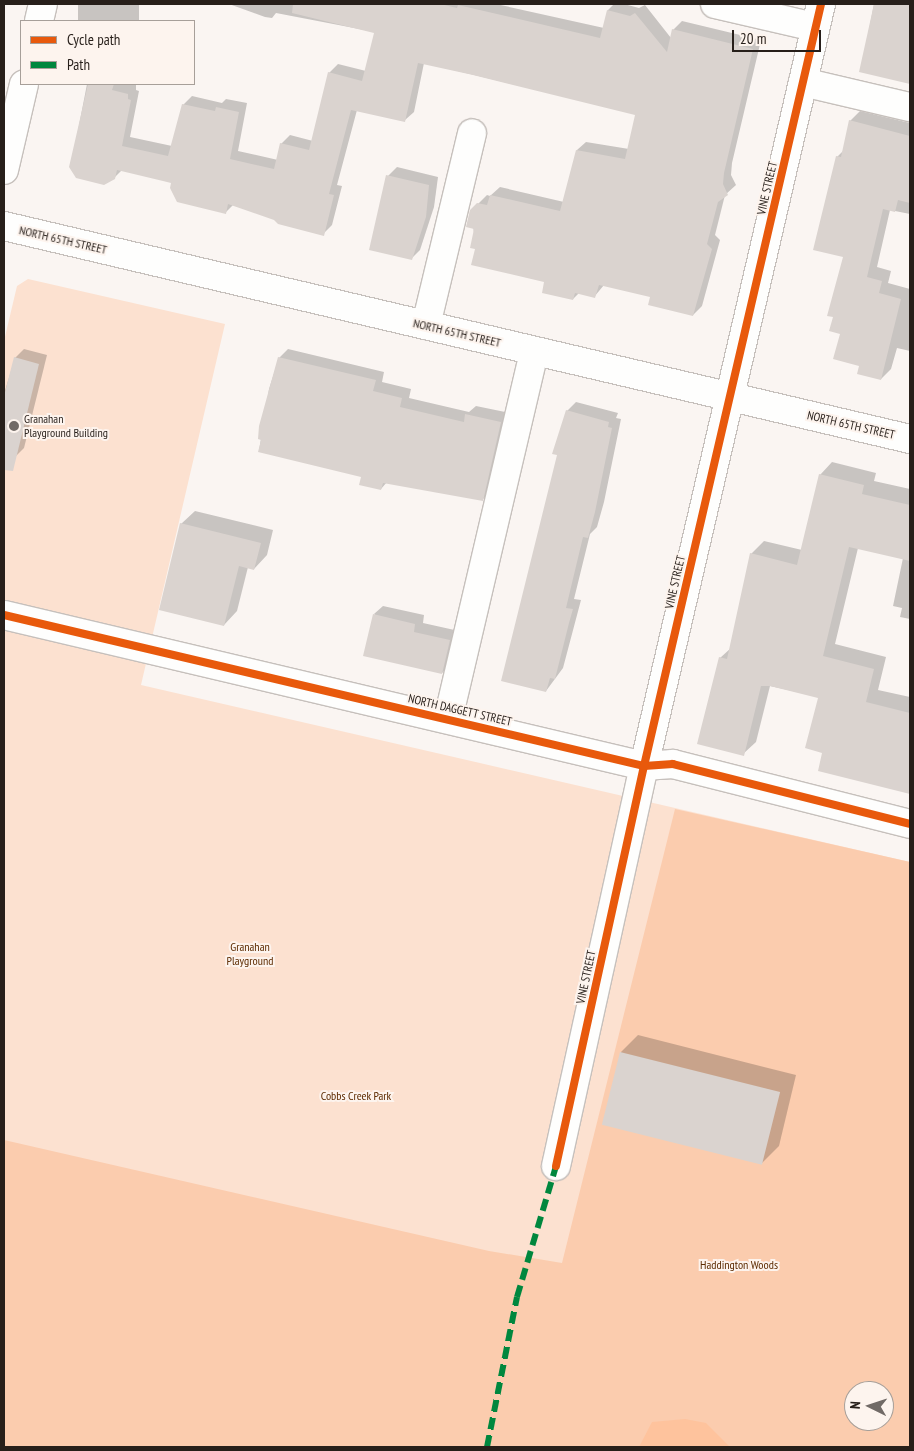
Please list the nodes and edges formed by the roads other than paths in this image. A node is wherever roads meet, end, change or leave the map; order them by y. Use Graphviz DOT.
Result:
graph roads {
  1 [pos="43,4"];
  2 [pos="715,4"];
  3 [pos="818,15"];
  4 [pos="38,20"];
  5 [pos="803,82"];
  6 [pos="24,85"];
  7 [pos="910,107"];
  8 [pos="472,133"];
  9 [pos="4,170"];
  10 [pos="4,226"];
  11 [pos="426,326"];
  12 [pos="534,351"];
  13 [pos="730,397"];
  14 [pos="910,439"];
  15 [pos="4,615"];
  16 [pos="448,719"];
  17 [pos="644,766"];
  18 [pos="910,824"];
  19 [pos="556,1166"];
  1 -- 4 [label="street"];
  2 -- 3 [label="street"];
  3 -- 5 [label="street, VINE STREET"];
  5 -- 7 [label="street"];
  5 -- 13 [label="street, VINE STREET"];
  6 -- 9 [label="street"];
  8 -- 11 [label="street"];
  10 -- 11 [label="street, NORTH 65TH STREET"];
  11 -- 12 [label="street, NORTH 65TH STREET"];
  12 -- 13 [label="street, NORTH 65TH STREET"];
  12 -- 16 [label="street"];
  13 -- 14 [label="street, NORTH 65TH STREET"];
  13 -- 17 [label="street, VINE STREET"];
  15 -- 16 [label="street, NORTH DAGGETT STREET"];
  16 -- 17 [label="street, NORTH DAGGETT STREET"];
  17 -- 18 [label="street, NORTH DAGGETT STREET"];
  17 -- 19 [label="street, VINE STREET"];
}
